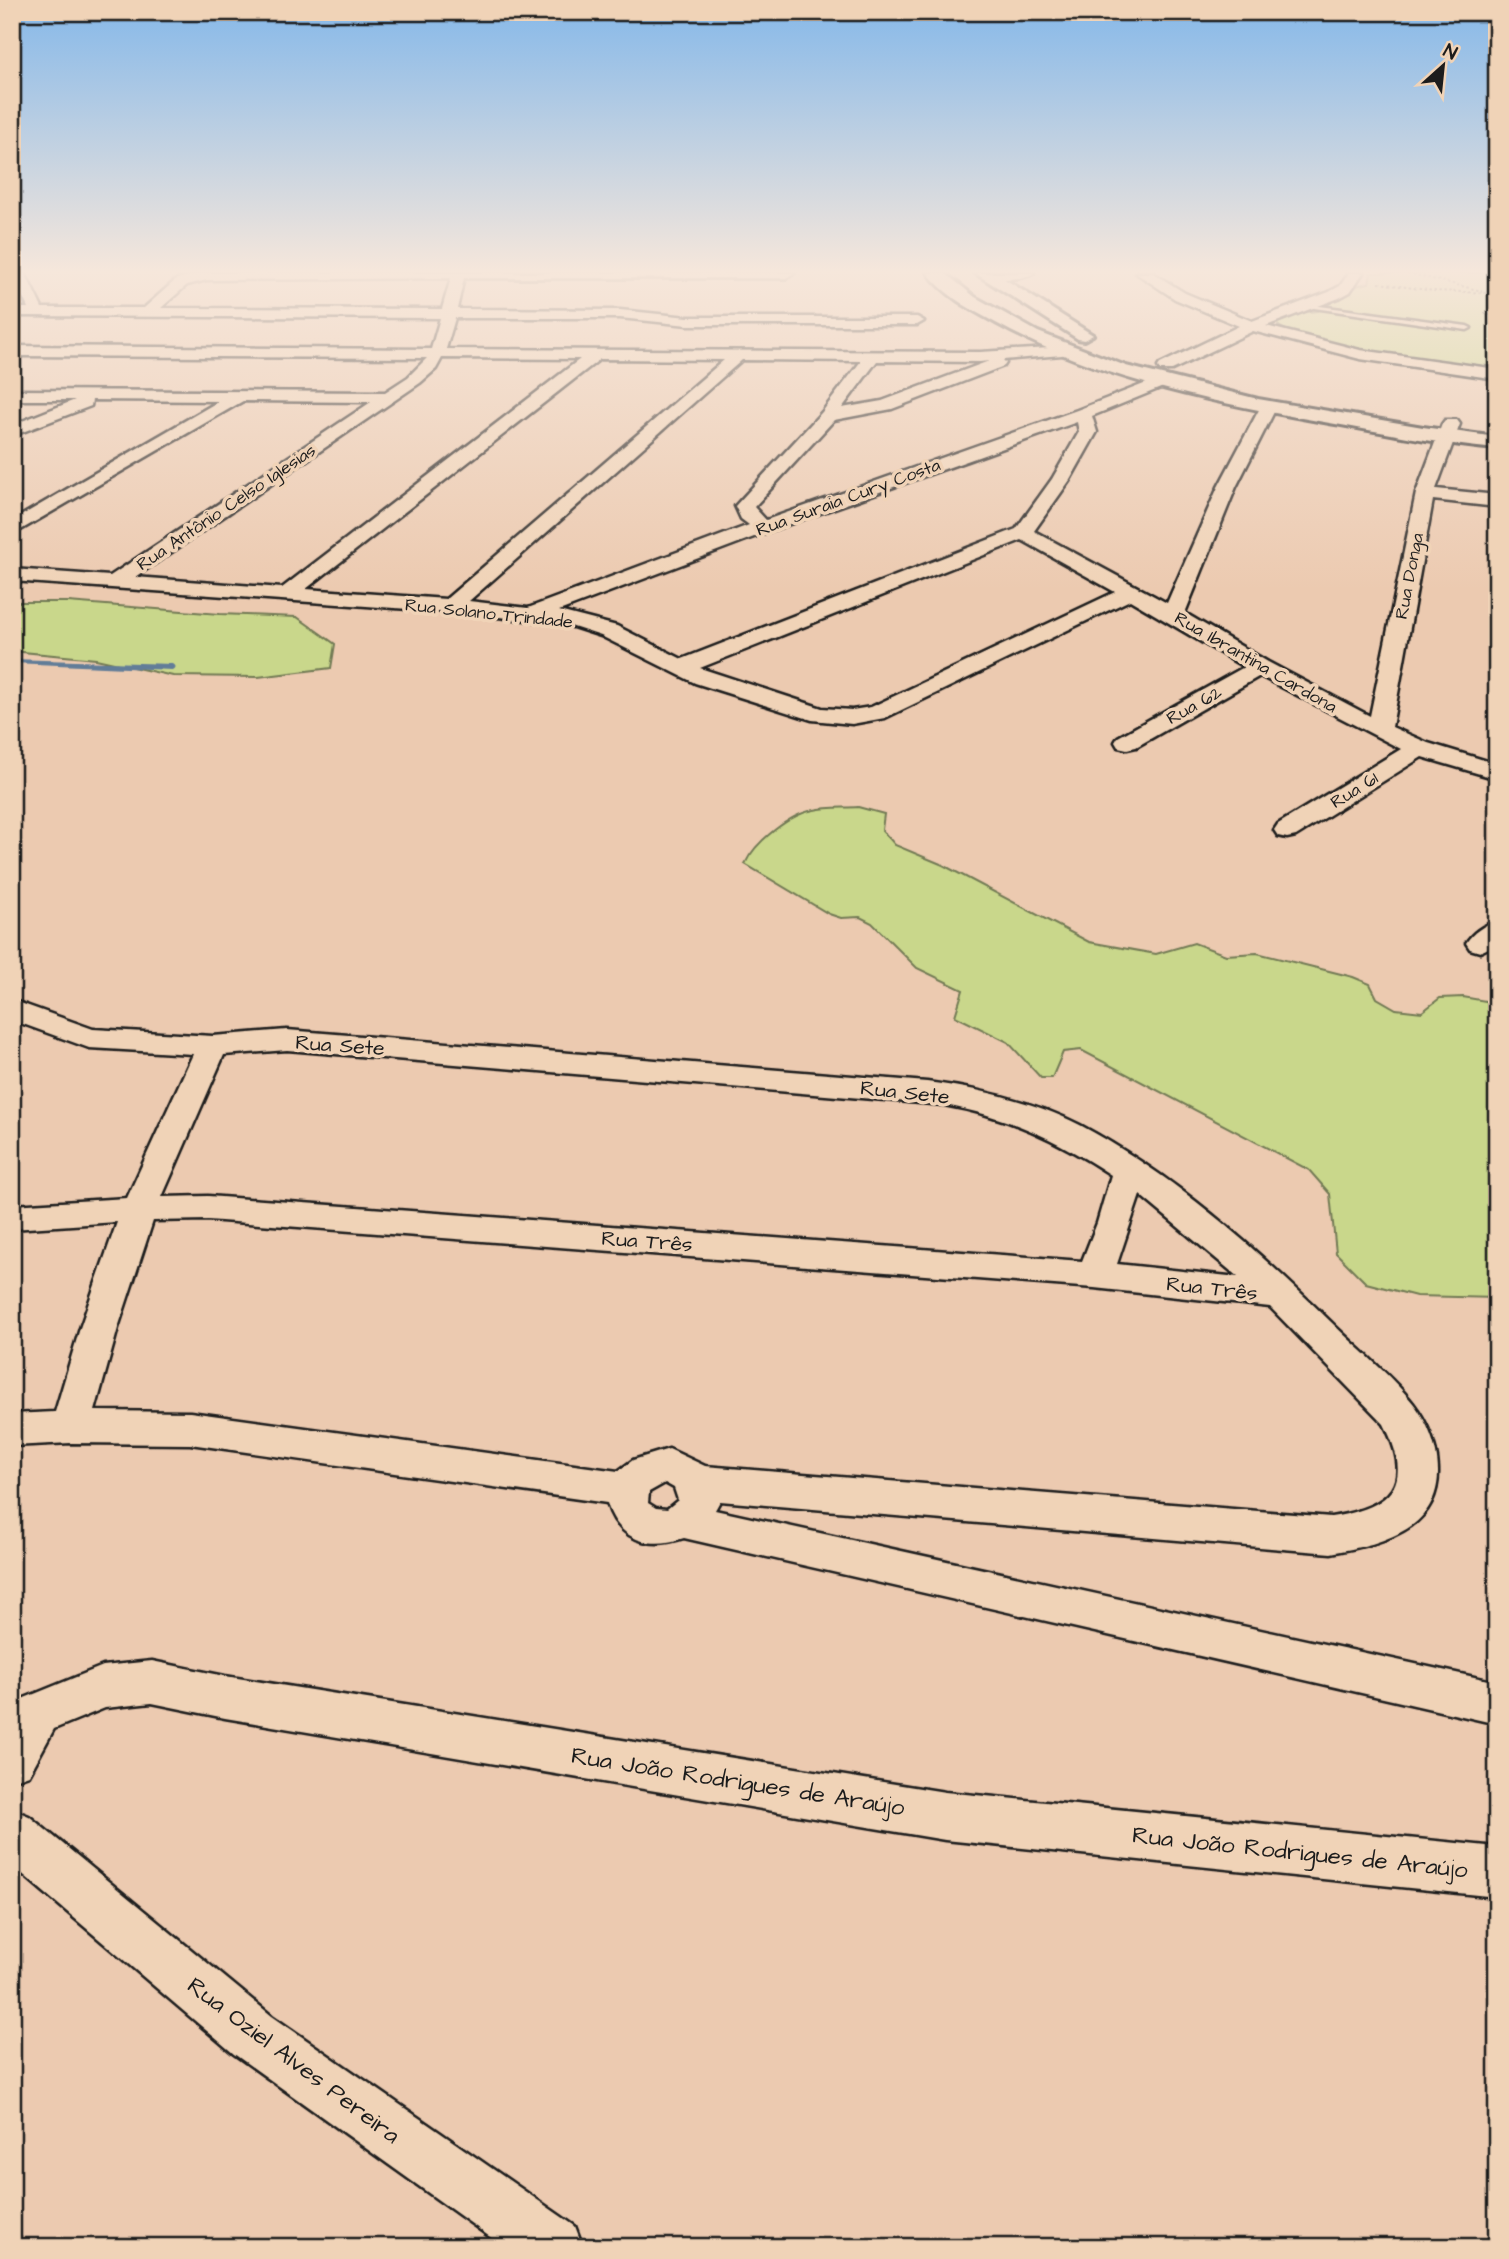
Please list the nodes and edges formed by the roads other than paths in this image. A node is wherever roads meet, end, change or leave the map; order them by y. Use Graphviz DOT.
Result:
graph roads {
  1 [pos="414,378"];
  2 [pos="565,378"];
  3 [pos="712,378"];
  4 [pos="857,378"];
  5 [pos="957,378"];
  6 [pos="1155,378"];
  7 [pos="1178,378"];
  8 [pos="1188,378"];
  9 [pos="12,395"];
  10 [pos="103,395"];
  11 [pos="240,396"];
  12 [pos="389,397"];
  13 [pos="900,398"];
  14 [pos="840,401"];
  15 [pos="1269,407"];
  16 [pos="1083,414"];
  17 [pos="828,416"];
  18 [pos="12,430"];
  19 [pos="1449,431"];
  20 [pos="1496,438"];
  21 [pos="1425,493"];
  22 [pos="1497,501"];
  23 [pos="763,527"];
  24 [pos="12,528"];
  25 [pos="1023,533"];
  26 [pos="12,575"];
  27 [pos="111,584"];
  28 [pos="1131,592"];
  29 [pos="285,596"];
  30 [pos="451,607"];
  31 [pos="533,613"];
  32 [pos="1173,615"];
  33 [pos="681,667"];
  34 [pos="1260,667"];
  35 [pos="1379,730"];
  36 [pos="1127,742"];
  37 [pos="1419,748"];
  38 [pos="1497,772"];
  39 [pos="1287,830"];
  40 [pos="12,1009"];
  41 [pos="214,1046"];
  42 [pos="1129,1170"];
  43 [pos="138,1209"];
  44 [pos="12,1217"];
  45 [pos="1094,1275"];
  46 [pos="1280,1295"];
  47 [pos="71,1427"];
  48 [pos="12,1430"];
  49 [pos="690,1501"];
  50 [pos="1497,1703"];
  51 [pos="12,1759"];
  52 [pos="12,1833"];
  53 [pos="1497,1872"];
  54 [pos="554,2247"];
  1 -- 12 [label="street, Rua Antônio Celso Iglesias"];
  2 -- 29 [label="street"];
  3 -- 30 [label="street"];
  4 -- 14 [label="street"];
  5 -- 13 [label="street"];
  6 -- 16 [label="street, Rua Suraia Cury Costa"];
  7 -- 15 [label="main road"];
  8 -- 19 [label="main road"];
  9 -- 10 [label="street"];
  10 -- 11 [label="street"];
  10 -- 18 [label="street"];
  11 -- 12 [label="street"];
  11 -- 24 [label="street"];
  12 -- 27 [label="street, Rua Antônio Celso Iglesias"];
  13 -- 14 [label="street"];
  13 -- 17 [label="street"];
  14 -- 17 [label="street"];
  15 -- 19 [label="main road"];
  15 -- 32 [label="street"];
  16 -- 23 [label="street, Rua Suraia Cury Costa"];
  16 -- 25 [label="street"];
  17 -- 23 [label="street"];
  19 -- 20 [label="main road"];
  19 -- 21 [label="street, Rua Donga"];
  21 -- 22 [label="street"];
  21 -- 35 [label="street, Rua Donga"];
  23 -- 31 [label="street, Rua Suraia Cury Costa"];
  25 -- 28 [label="street, Rua Ibrantina Cardona"];
  25 -- 33 [label="street"];
  26 -- 27 [label="street, Rua Solano Trindade"];
  27 -- 29 [label="street, Rua Solano Trindade"];
  28 -- 32 [label="street, Rua Ibrantina Cardona"];
  28 -- 33 [label="street, Rua Solano Trindade"];
  29 -- 30 [label="street, Rua Solano Trindade"];
  30 -- 31 [label="street, Rua Solano Trindade"];
  31 -- 33 [label="street, Rua Solano Trindade"];
  32 -- 34 [label="street, Rua Ibrantina Cardona"];
  34 -- 35 [label="street, Rua Ibrantina Cardona"];
  34 -- 36 [label="street, Rua 62"];
  35 -- 37 [label="street, Rua Ibrantina Cardona"];
  37 -- 38 [label="street, Rua Ibrantina Cardona"];
  37 -- 39 [label="street, Rua 61"];
  40 -- 41 [label="street"];
  41 -- 42 [label="street, Rua Sete"];
  41 -- 43 [label="street"];
  42 -- 45 [label="street"];
  42 -- 46 [label="street, Rua Sete"];
  43 -- 44 [label="street, Rua Três"];
  43 -- 45 [label="street, Rua Três"];
  43 -- 47 [label="street"];
  45 -- 46 [label="street, Rua Três"];
  46 -- 49 [label="street, Rua Sete"];
  47 -- 48 [label="street"];
  47 -- 49 [label="street"];
  49 -- 50 [label="street"];
  51 -- 53 [label="street, Rua João Rodrigues de Araújo"];
  52 -- 54 [label="street, Rua Oziel Alves Pereira"];
}
